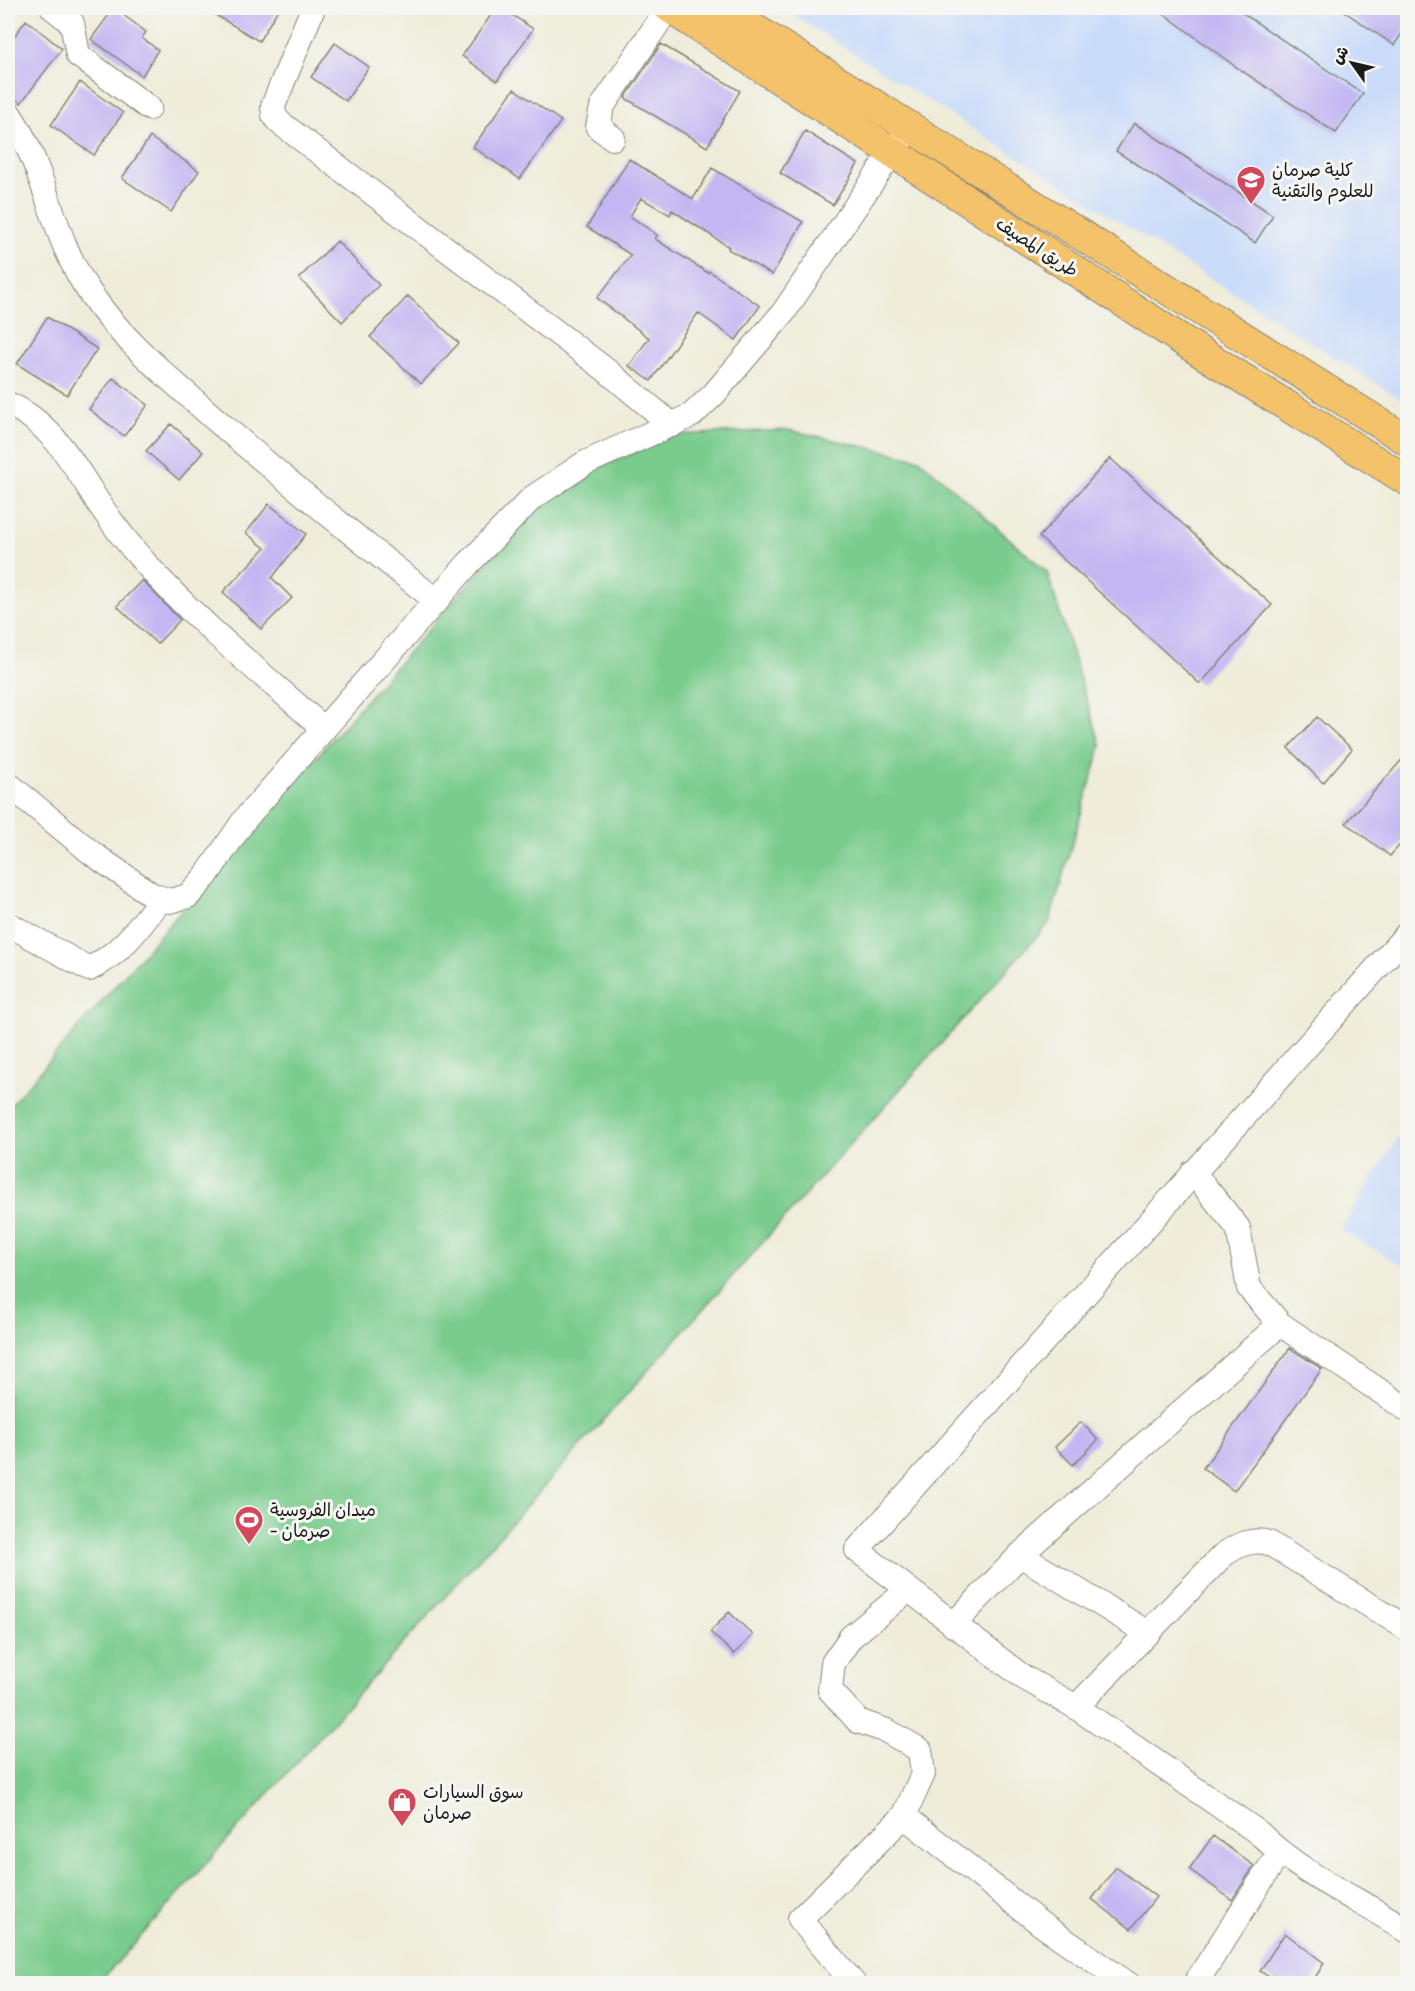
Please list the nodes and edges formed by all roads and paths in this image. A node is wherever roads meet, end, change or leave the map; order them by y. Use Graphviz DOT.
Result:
graph roads {
  1 [pos="53,8"];
  2 [pos="313,8"];
  3 [pos="669,8"];
  4 [pos="734,11"];
  5 [pos="149,108"];
  6 [pos="8,112"];
  7 [pos="909,126"];
  8 [pos="613,138"];
  9 [pos="892,154"];
  10 [pos="8,404"];
  11 [pos="672,425"];
  12 [pos="1407,441"];
  13 [pos="1407,481"];
  14 [pos="437,601"];
  15 [pos="324,729"];
  16 [pos="8,784"];
  17 [pos="161,899"];
  18 [pos="8,924"];
  19 [pos="1407,933"];
  20 [pos="1193,1172"];
  21 [pos="1280,1324"];
  22 [pos="1407,1410"];
  23 [pos="1020,1554"];
  24 [pos="908,1590"];
  25 [pos="953,1625"];
  26 [pos="1407,1629"];
  27 [pos="1148,1633"];
  28 [pos="1077,1707"];
  29 [pos="904,1816"];
  30 [pos="1279,1853"];
  31 [pos="1407,1931"];
  32 [pos="854,1983"];
  33 [pos="1128,1983"];
  34 [pos="1195,1983"];
  1 -- 5 [label="street"];
  2 -- 11 [label="street"];
  3 -- 8 [label="street"];
  3 -- 9 [label="main road, طريق المصيف"];
  4 -- 7 [label="main road, طريق المصيف"];
  6 -- 14 [label="street"];
  7 -- 9 [label="street"];
  7 -- 12 [label="main road, طريق المصيف"];
  9 -- 11 [label="street"];
  9 -- 13 [label="main road, طريق المصيف"];
  10 -- 15 [label="street"];
  11 -- 14 [label="street"];
  14 -- 15 [label="street"];
  15 -- 17 [label="street"];
  16 -- 17 [label="street"];
  17 -- 18 [label="street"];
  19 -- 20 [label="street"];
  20 -- 21 [label="street"];
  20 -- 24 [label="street"];
  21 -- 22 [label="street"];
  21 -- 23 [label="street"];
  23 -- 25 [label="street"];
  23 -- 27 [label="street"];
  24 -- 25 [label="street"];
  24 -- 29 [label="street"];
  25 -- 28 [label="street"];
  26 -- 27 [label="street"];
  27 -- 28 [label="street"];
  28 -- 30 [label="street"];
  29 -- 32 [label="street"];
  29 -- 33 [label="street"];
  30 -- 31 [label="street"];
  30 -- 34 [label="street"];
}
